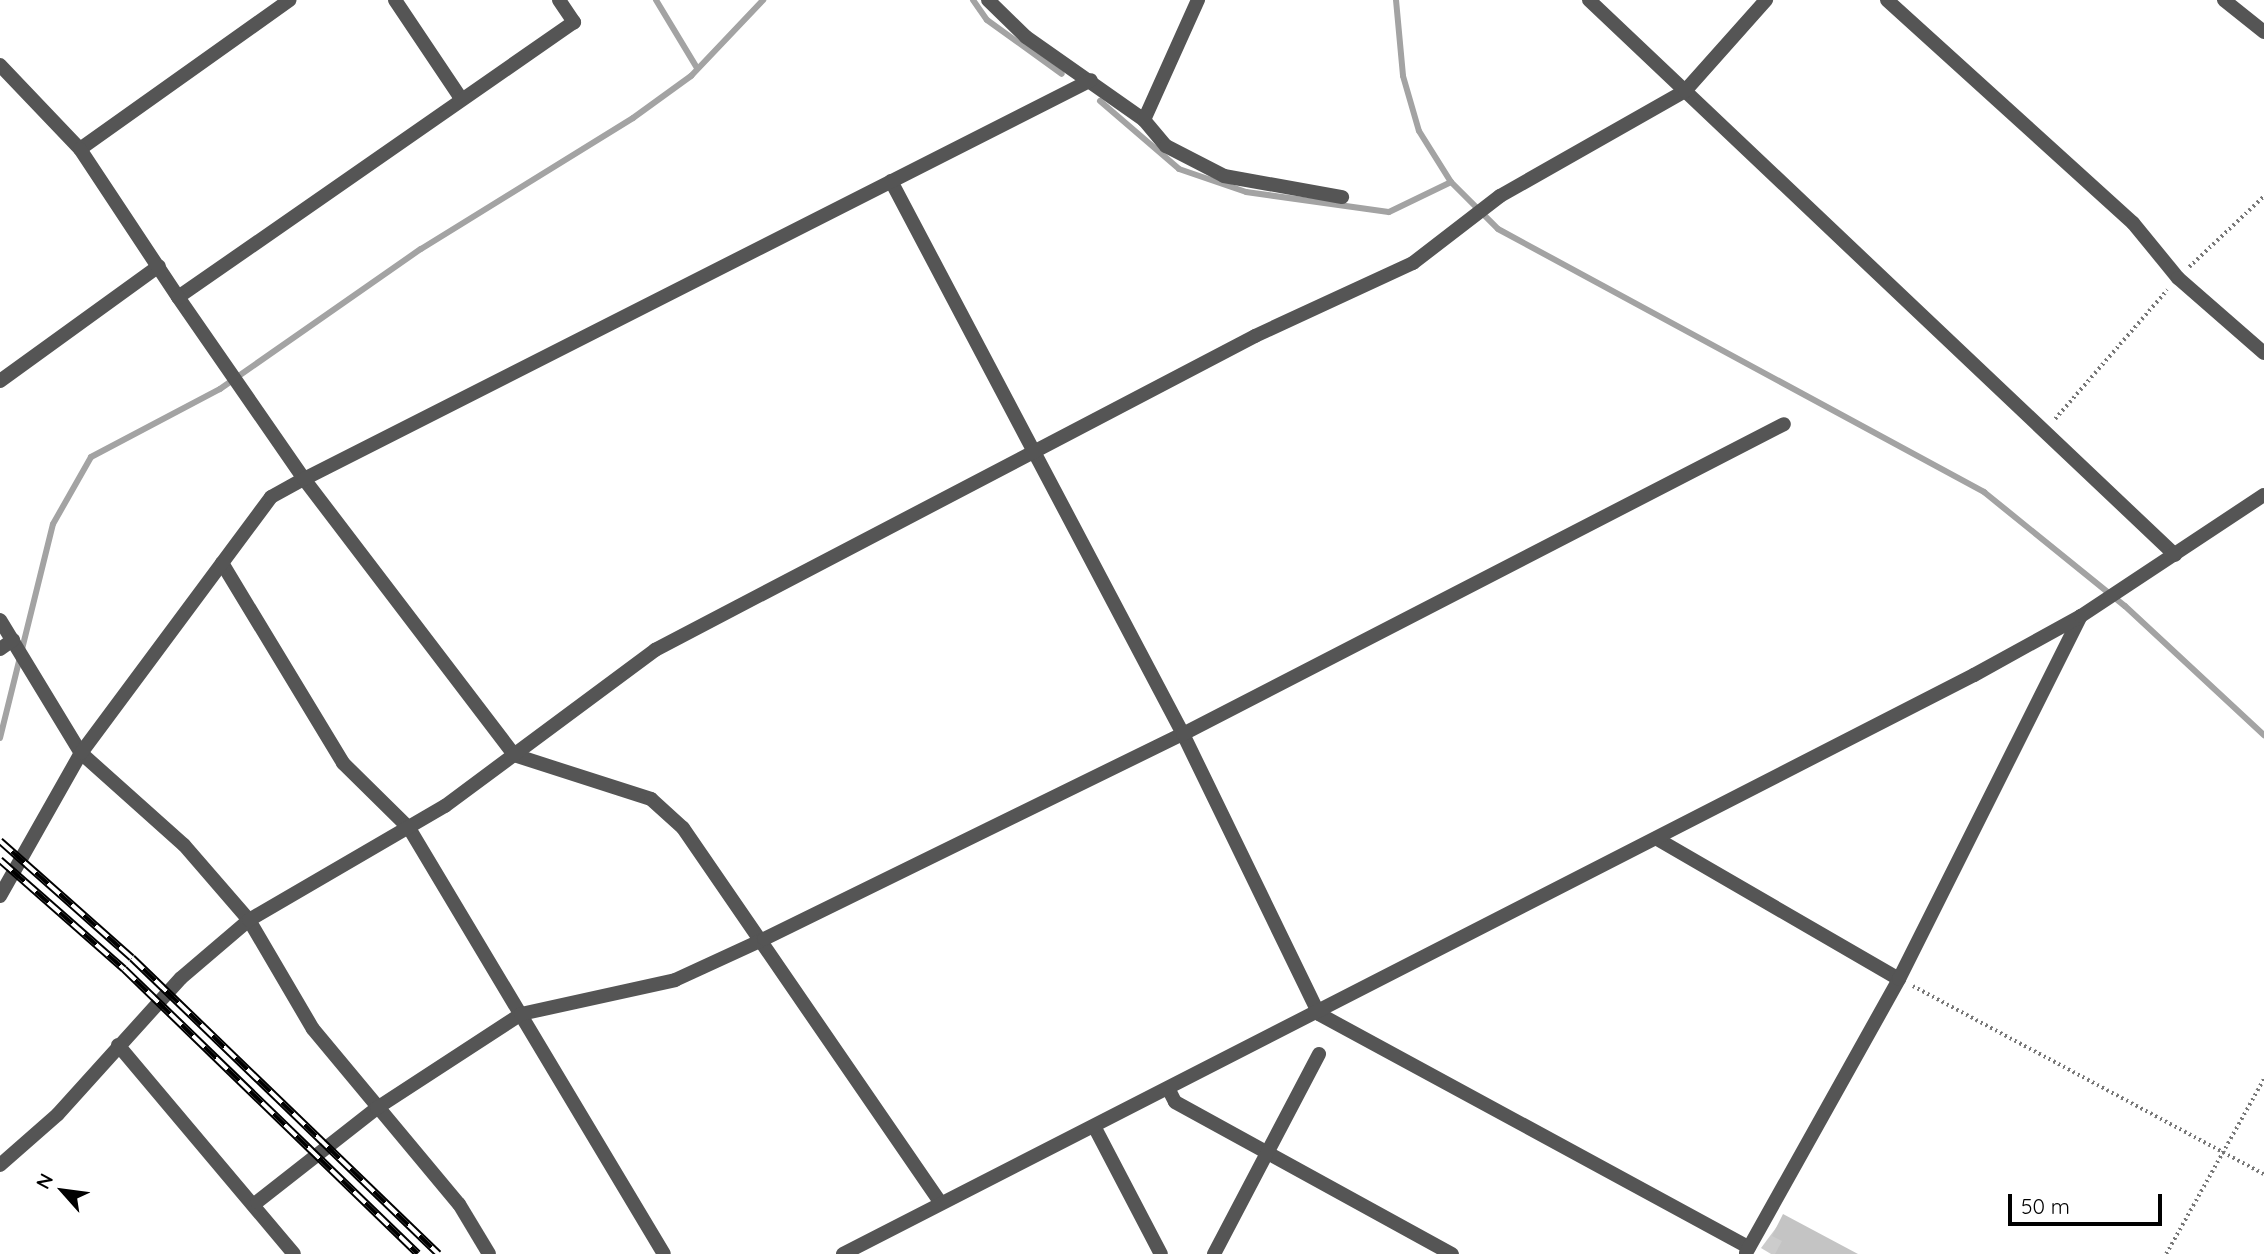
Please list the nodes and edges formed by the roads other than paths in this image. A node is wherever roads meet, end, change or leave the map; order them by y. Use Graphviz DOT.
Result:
graph roads {
  1 [pos="290,0"];
  2 [pos="395,0"];
  3 [pos="559,0"];
  4 [pos="988,0"];
  5 [pos="1198,0"];
  6 [pos="1589,0"];
  7 [pos="1766,0"];
  8 [pos="1886,0"];
  9 [pos="2224,0"];
  10 [pos="2264,32"];
  11 [pos="0,65"];
  12 [pos="1091,80"];
  13 [pos="1685,91"];
  14 [pos="460,97"];
  15 [pos="1144,120"];
  16 [pos="80,149"];
  17 [pos="891,181"];
  18 [pos="1342,197"];
  19 [pos="159,266"];
  20 [pos="178,297"];
  21 [pos="2264,353"];
  22 [pos="0,381"];
  23 [pos="1784,424"];
  24 [pos="1035,451"];
  25 [pos="304,479"];
  26 [pos="2264,495"];
  27 [pos="2175,555"];
  28 [pos="222,563"];
  29 [pos="2081,617"];
  30 [pos="0,620"];
  31 [pos="13,640"];
  32 [pos="0,649"];
  33 [pos="1183,734"];
  34 [pos="81,753"];
  35 [pos="514,755"];
  36 [pos="409,828"];
  37 [pos="1659,840"];
  38 [pos="0,896"];
  39 [pos="249,920"];
  40 [pos="764,939"];
  41 [pos="1899,979"];
  42 [pos="521,1014"];
  43 [pos="1319,1014"];
  44 [pos="118,1045"];
  45 [pos="1319,1054"];
  46 [pos="1170,1090"];
  47 [pos="377,1108"];
  48 [pos="1095,1128"];
  49 [pos="1268,1153"];
  50 [pos="0,1165"];
  51 [pos="257,1202"];
  52 [pos="940,1202"];
  53 [pos="1747,1251"];
  54 [pos="294,1254"];
  55 [pos="489,1254"];
  56 [pos="664,1254"];
  57 [pos="843,1254"];
  58 [pos="1161,1254"];
  59 [pos="1214,1254"];
  60 [pos="1452,1254"];
  1 -- 16 [label="street"];
  2 -- 14 [label="street"];
  3 -- 14 [label="street"];
  4 -- 12 [label="street"];
  5 -- 15 [label="street"];
  6 -- 13 [label="street"];
  7 -- 13 [label="street"];
  8 -- 21 [label="street"];
  9 -- 10 [label="street"];
  11 -- 16 [label="street"];
  12 -- 15 [label="street"];
  12 -- 17 [label="street"];
  13 -- 24 [label="street"];
  13 -- 27 [label="street"];
  14 -- 20 [label="street"];
  15 -- 18 [label="street"];
  16 -- 19 [label="street"];
  17 -- 24 [label="street"];
  17 -- 25 [label="street"];
  19 -- 20 [label="street"];
  19 -- 22 [label="street"];
  20 -- 25 [label="street"];
  23 -- 33 [label="street"];
  24 -- 33 [label="street"];
  24 -- 35 [label="street"];
  25 -- 28 [label="street"];
  25 -- 35 [label="street"];
  26 -- 27 [label="street"];
  27 -- 29 [label="street"];
  28 -- 34 [label="street"];
  28 -- 36 [label="street"];
  29 -- 37 [label="street"];
  29 -- 41 [label="street"];
  30 -- 31 [label="street"];
  31 -- 32 [label="street"];
  31 -- 34 [label="street"];
  33 -- 40 [label="street"];
  33 -- 43 [label="street"];
  34 -- 38 [label="street"];
  34 -- 39 [label="street"];
  35 -- 36 [label="street"];
  35 -- 40 [label="street"];
  36 -- 39 [label="street"];
  36 -- 42 [label="street"];
  37 -- 41 [label="street"];
  37 -- 43 [label="street"];
  39 -- 44 [label="street"];
  39 -- 47 [label="street"];
  40 -- 42 [label="street"];
  40 -- 52 [label="street"];
  41 -- 53 [label="street"];
  42 -- 47 [label="street"];
  42 -- 56 [label="street"];
  43 -- 46 [label="street"];
  43 -- 53 [label="street"];
  44 -- 50 [label="street"];
  44 -- 51 [label="street"];
  45 -- 49 [label="street"];
  46 -- 48 [label="street"];
  46 -- 49 [label="street"];
  47 -- 51 [label="street"];
  47 -- 55 [label="street"];
  48 -- 52 [label="street"];
  48 -- 58 [label="street"];
  49 -- 59 [label="street"];
  49 -- 60 [label="street"];
  51 -- 54 [label="street"];
  52 -- 57 [label="street"];
}
